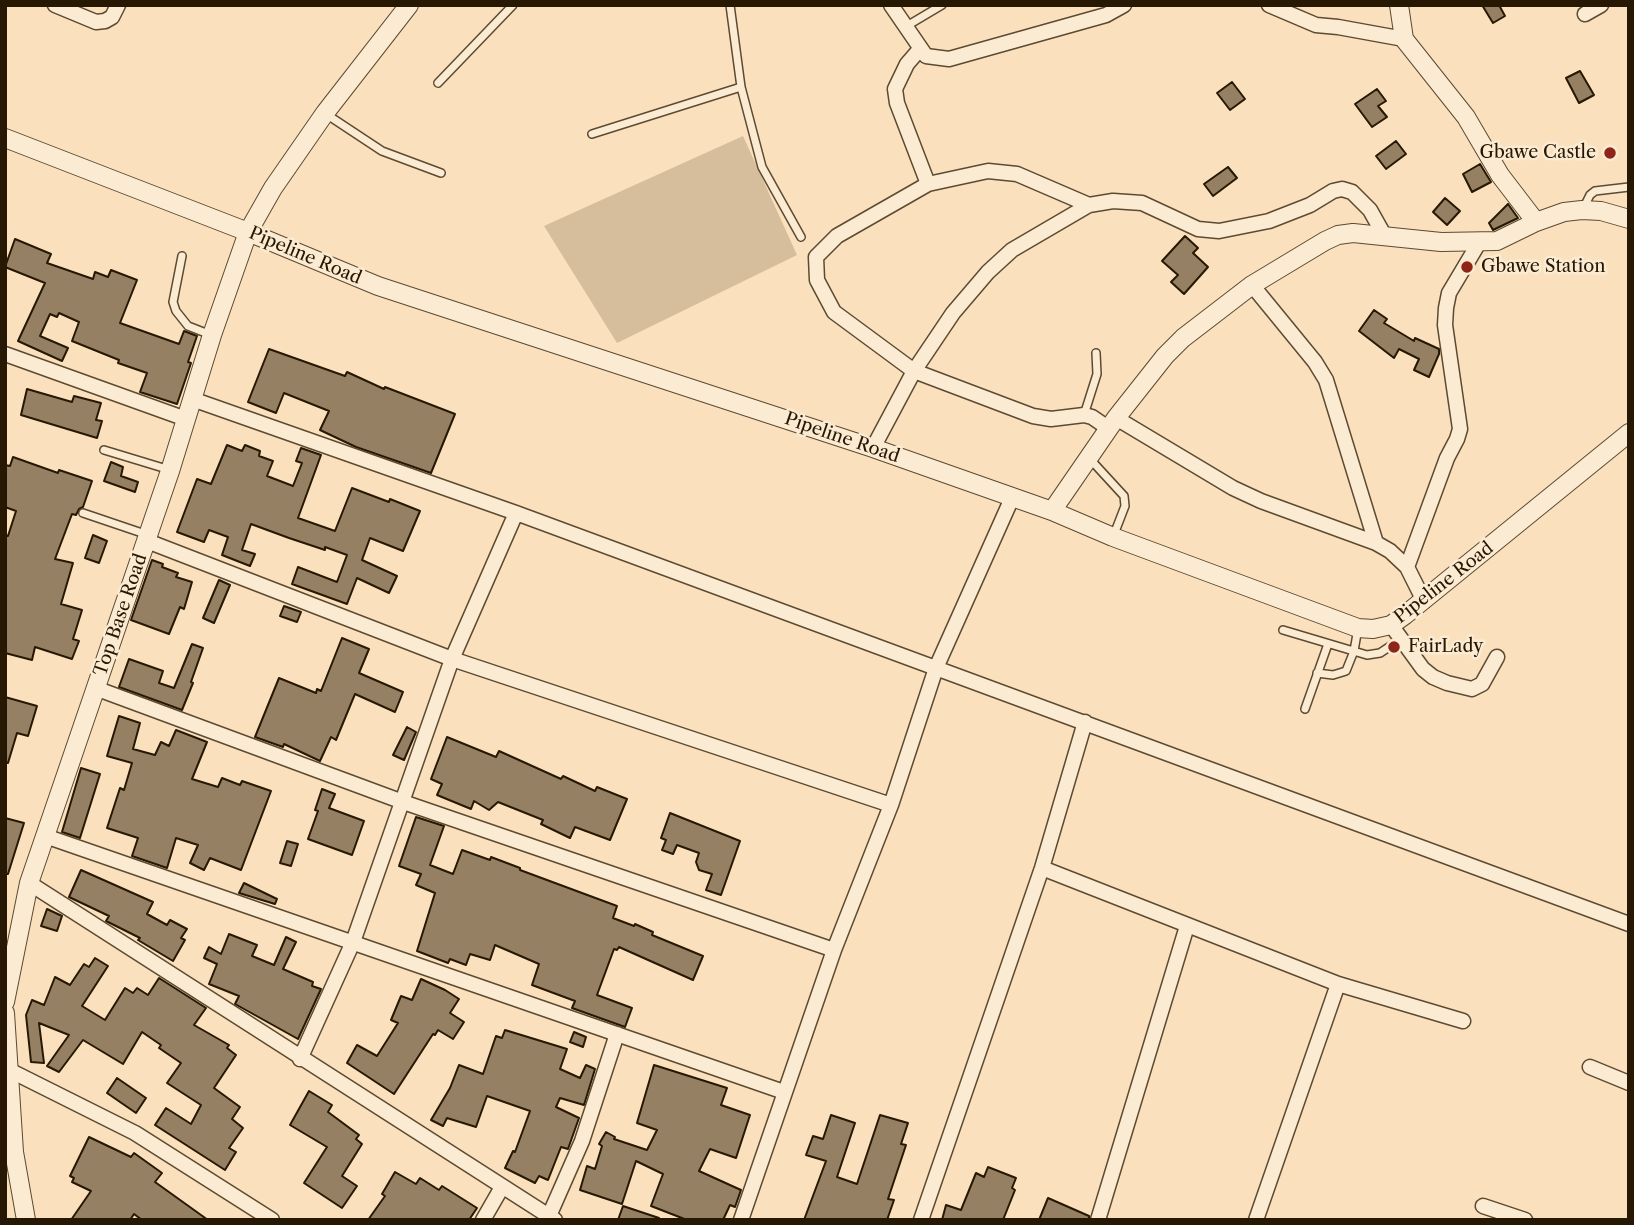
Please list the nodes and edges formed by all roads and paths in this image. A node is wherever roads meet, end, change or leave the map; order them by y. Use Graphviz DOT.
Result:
graph roads {
  1 [pos="55,5"];
  2 [pos="118,5"];
  3 [pos="409,5"];
  4 [pos="513,5"];
  5 [pos="730,5"];
  6 [pos="891,5"];
  7 [pos="942,5"];
  8 [pos="1124,5"];
  9 [pos="1269,5"];
  10 [pos="1399,5"];
  11 [pos="1601,5"];
  12 [pos="1585,14"];
  13 [pos="904,27"];
  14 [pos="1404,39"];
  15 [pos="920,49"];
  16 [pos="438,83"];
  17 [pos="741,87"];
  18 [pos="325,113"];
  19 [pos="592,134"];
  20 [pos="5,138"];
  21 [pos="441,173"];
  22 [pos="929,184"];
  23 [pos="1629,187"];
  24 [pos="1089,205"];
  25 [pos="1582,210"];
  26 [pos="1629,219"];
  27 [pos="1536,222"];
  28 [pos="248,232"];
  29 [pos="1384,236"];
  30 [pos="801,237"];
  31 [pos="1480,241"];
  32 [pos="182,256"];
  33 [pos="1252,285"];
  34 [pos="212,335"];
  35 [pos="1096,353"];
  36 [pos="5,354"];
  37 [pos="914,371"];
  38 [pos="192,399"];
  39 [pos="1084,415"];
  40 [pos="186,419"];
  41 [pos="1112,423"];
  42 [pos="1629,433"];
  43 [pos="873,448"];
  44 [pos="104,450"];
  45 [pos="1089,457"];
  46 [pos="170,471"];
  47 [pos="1012,498"];
  48 [pos="1052,511"];
  49 [pos="83,513"];
  50 [pos="516,513"];
  51 [pos="1113,537"];
  52 [pos="148,538"];
  53 [pos="1376,543"];
  54 [pos="1407,567"];
  55 [pos="1424,601"];
  56 [pos="1358,628"];
  57 [pos="1283,630"];
  58 [pos="1396,632"];
  59 [pos="1328,643"];
  60 [pos="1354,651"];
  61 [pos="1497,657"];
  62 [pos="452,659"];
  63 [pos="936,668"];
  64 [pos="1317,673"];
  65 [pos="95,688"];
  66 [pos="1305,709"];
  67 [pos="1085,722"];
  68 [pos="403,802"];
  69 [pos="891,805"];
  70 [pos="45,836"];
  71 [pos="1042,868"];
  72 [pos="29,883"];
  73 [pos="1629,924"];
  74 [pos="1187,926"];
  75 [pos="353,942"];
  76 [pos="834,950"];
  77 [pos="1338,984"];
  78 [pos="5,1002"];
  79 [pos="5,1013"];
  80 [pos="1463,1021"];
  81 [pos="617,1034"];
  82 [pos="300,1059"];
  83 [pos="1590,1067"];
  84 [pos="6,1068"];
  85 [pos="1629,1083"];
  86 [pos="784,1092"];
  87 [pos="502,1187"];
  88 [pos="1483,1206"];
  89 [pos="552,1218"];
  90 [pos="26,1220"];
  91 [pos="272,1220"];
  92 [pos="483,1220"];
  93 [pos="741,1220"];
  94 [pos="921,1220"];
  95 [pos="1098,1220"];
  96 [pos="1256,1220"];
  97 [pos="1525,1220"];
  1 -- 2 [label="street"];
  3 -- 18 [label="street, Top Base Road"];
  4 -- 16 [label="lane"];
  5 -- 17 [label="lane"];
  6 -- 13 [label="street"];
  7 -- 13 [label="lane"];
  8 -- 15 [label="street"];
  9 -- 14 [label="street"];
  10 -- 14 [label="street"];
  11 -- 12 [label="street"];
  13 -- 15 [label="street"];
  14 -- 27 [label="street"];
  15 -- 22 [label="street"];
  17 -- 19 [label="lane"];
  17 -- 30 [label="lane"];
  18 -- 21 [label="lane"];
  18 -- 28 [label="street, Top Base Road"];
  20 -- 28 [label="street, Pipeline Road"];
  22 -- 24 [label="street"];
  22 -- 37 [label="street"];
  23 -- 25 [label="lane"];
  24 -- 29 [label="street"];
  24 -- 37 [label="street"];
  25 -- 26 [label="street"];
  25 -- 27 [label="street"];
  27 -- 31 [label="street"];
  28 -- 34 [label="street, Top Base Road"];
  28 -- 43 [label="street, Pipeline Road"];
  29 -- 31 [label="street"];
  29 -- 33 [label="street"];
  31 -- 54 [label="street"];
  32 -- 34 [label="lane"];
  33 -- 41 [label="street"];
  33 -- 53 [label="street"];
  34 -- 38 [label="street, Top Base Road"];
  35 -- 39 [label="lane"];
  36 -- 40 [label="street"];
  37 -- 39 [label="street"];
  37 -- 43 [label="street"];
  38 -- 40 [label="street, Top Base Road"];
  38 -- 50 [label="street"];
  39 -- 41 [label="street"];
  40 -- 46 [label="street, Top Base Road"];
  41 -- 45 [label="street"];
  41 -- 53 [label="street"];
  42 -- 55 [label="street, Pipeline Road"];
  43 -- 47 [label="street, Pipeline Road"];
  44 -- 46 [label="lane"];
  45 -- 48 [label="street"];
  45 -- 51 [label="lane"];
  46 -- 52 [label="street, Top Base Road"];
  47 -- 48 [label="street, Pipeline Road"];
  47 -- 63 [label="street"];
  48 -- 51 [label="street, Pipeline Road"];
  49 -- 52 [label="lane"];
  50 -- 62 [label="street"];
  50 -- 63 [label="street"];
  51 -- 56 [label="street, Pipeline Road"];
  52 -- 62 [label="street"];
  52 -- 65 [label="street, Top Base Road"];
  53 -- 54 [label="street"];
  54 -- 55 [label="street"];
  55 -- 58 [label="street, Pipeline Road"];
  56 -- 58 [label="street, Pipeline Road"];
  56 -- 60 [label="lane"];
  57 -- 59 [label="lane"];
  58 -- 60 [label="lane"];
  58 -- 61 [label="street"];
  59 -- 60 [label="lane"];
  59 -- 64 [label="lane"];
  60 -- 64 [label="lane"];
  62 -- 68 [label="street"];
  62 -- 69 [label="street"];
  63 -- 67 [label="street"];
  63 -- 69 [label="street"];
  64 -- 66 [label="lane"];
  65 -- 68 [label="street"];
  65 -- 70 [label="street, Top Base Road"];
  67 -- 71 [label="street"];
  67 -- 73 [label="street"];
  68 -- 75 [label="street"];
  68 -- 76 [label="street"];
  69 -- 76 [label="street"];
  70 -- 72 [label="street, Top Base Road"];
  70 -- 75 [label="street"];
  71 -- 74 [label="street"];
  71 -- 94 [label="street"];
  72 -- 78 [label="street, Top Base Road"];
  72 -- 82 [label="street"];
  74 -- 77 [label="street"];
  74 -- 95 [label="street"];
  75 -- 81 [label="street"];
  75 -- 82 [label="street"];
  76 -- 86 [label="street"];
  77 -- 80 [label="street"];
  77 -- 96 [label="street"];
  79 -- 84 [label="street"];
  81 -- 86 [label="street"];
  81 -- 89 [label="street"];
  82 -- 87 [label="street"];
  83 -- 85 [label="street"];
  84 -- 90 [label="street"];
  84 -- 91 [label="street"];
  86 -- 93 [label="street"];
  87 -- 89 [label="street"];
  87 -- 92 [label="street"];
  88 -- 97 [label="street"];
}
